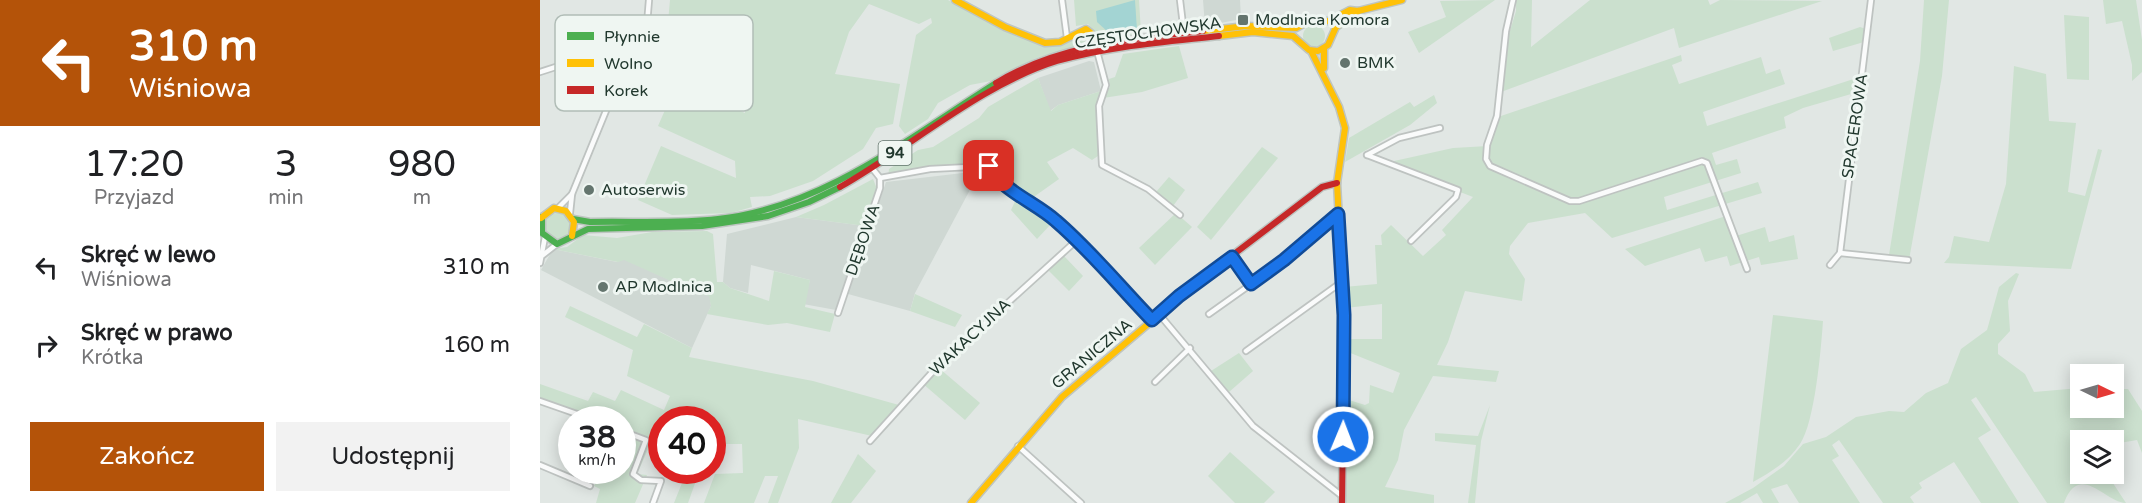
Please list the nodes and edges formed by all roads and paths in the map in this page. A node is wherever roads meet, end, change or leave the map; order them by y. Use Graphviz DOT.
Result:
graph roads {
  1 [pos="649,0"];
  2 [pos="955,0"];
  3 [pos="1062,0"];
  4 [pos="1180,0"];
  5 [pos="1402,0"];
  6 [pos="1513,0"];
  7 [pos="1871,0"];
  8 [pos="1382,2"];
  9 [pos="1358,11"];
  10 [pos="648,15"];
  11 [pos="1319,22"];
  12 [pos="1303,24"];
  13 [pos="1184,33"];
  14 [pos="1067,38"];
  15 [pos="1330,39"];
  16 [pos="1300,42"];
  17 [pos="1095,48"];
  18 [pos="1324,49"];
  19 [pos="1311,51"];
  20 [pos="555,67"];
  21 [pos="540,72"];
  22 [pos="1323,72"];
  23 [pos="607,111"];
  24 [pos="1440,128"];
  25 [pos="872,168"];
  26 [pos="880,178"];
  27 [pos="1337,183"];
  28 [pos="572,194"];
  29 [pos="558,208"];
  30 [pos="1180,214"];
  31 [pos="1338,214"];
  32 [pos="571,216"];
  33 [pos="541,217"];
  34 [pos="542,234"];
  35 [pos="572,236"];
  36 [pos="1077,240"];
  37 [pos="1411,241"];
  38 [pos="557,244"];
  39 [pos="1839,254"];
  40 [pos="543,255"];
  41 [pos="1232,257"];
  42 [pos="1908,260"];
  43 [pos="540,263"];
  44 [pos="1830,265"];
  45 [pos="1746,269"];
  46 [pos="1343,281"];
  47 [pos="1251,284"];
  48 [pos="838,313"];
  49 [pos="1159,314"];
  50 [pos="1209,314"];
  51 [pos="1152,320"];
  52 [pos="1190,348"];
  53 [pos="1246,351"];
  54 [pos="1155,382"];
  55 [pos="540,401"];
  56 [pos="558,407"];
  57 [pos="636,436"];
  58 [pos="870,441"];
  59 [pos="1018,446"];
  60 [pos="540,465"];
  61 [pos="636,466"];
  62 [pos="636,476"];
  63 [pos="590,486"];
  64 [pos="1342,499"];
  65 [pos="653,503"];
  66 [pos="971,503"];
  67 [pos="1081,503"];
  1 -- 10 [label="street"];
  2 -- 14 [label="main road"];
  3 -- 14 [label="street"];
  4 -- 13 [label="street"];
  5 -- 8 [label="main road, 94"];
  6 -- 45 [label="street"];
  7 -- 39 [label="street, SPACEROWA"];
  8 -- 9 [label="main road, 94"];
  9 -- 11 [label="main road, 94"];
  9 -- 15 [label="main road, 94"];
  11 -- 12 [label="main road, 94"];
  11 -- 15 [label="main road"];
  12 -- 13 [label="main road, CZĘSTOCHOWSKA / 94"];
  12 -- 16 [label="main road"];
  13 -- 17 [label="main road, CZĘSTOCHOWSKA / 94"];
  14 -- 17 [label="main road"];
  15 -- 18 [label="main road, 94"];
  16 -- 17 [label="main road, CZĘSTOCHOWSKA / 94"];
  16 -- 19 [label="main road, 94"];
  17 -- 25 [label="main road, CZĘSTOCHOWSKA / 94"];
  17 -- 30 [label="street"];
  17 -- 32 [label="main road, CZĘSTOCHOWSKA / 94"];
  18 -- 19 [label="main road"];
  18 -- 22 [label="main road"];
  19 -- 22 [label="main road"];
  20 -- 21 [label="street"];
  22 -- 27 [label="main road"];
  23 -- 28 [label="street"];
  24 -- 37 [label="street"];
  25 -- 26 [label="street"];
  25 -- 35 [label="main road, CZĘSTOCHOWSKA / 94"];
  26 -- 36 [label="street"];
  26 -- 48 [label="street, DĘBOWA"];
  27 -- 31 [label="main road"];
  27 -- 41 [label="main road, GRANICZNA"];
  28 -- 29 [label="street"];
  28 -- 32 [label="street"];
  29 -- 32 [label="main road, 94"];
  29 -- 33 [label="main road"];
  31 -- 46 [label="main road"];
  31 -- 47 [label="street"];
  32 -- 35 [label="main road"];
  33 -- 34 [label="main road"];
  34 -- 38 [label="main road"];
  34 -- 40 [label="street"];
  35 -- 38 [label="main road, 94"];
  36 -- 51 [label="street"];
  36 -- 58 [label="street, WAKACYJNA"];
  38 -- 40 [label="street"];
  39 -- 42 [label="street"];
  39 -- 44 [label="street"];
  40 -- 43 [label="street"];
  41 -- 47 [label="street"];
  41 -- 49 [label="main road, GRANICZNA"];
  46 -- 53 [label="street"];
  46 -- 64 [label="main road"];
  47 -- 50 [label="street"];
  49 -- 51 [label="main road, GRANICZNA"];
  49 -- 52 [label="street"];
  51 -- 59 [label="main road, GRANICZNA"];
  52 -- 54 [label="street"];
  52 -- 64 [label="street"];
  55 -- 56 [label="street"];
  57 -- 61 [label="street"];
  59 -- 66 [label="main road, GRANICZNA"];
  59 -- 67 [label="street"];
  60 -- 63 [label="street"];
  62 -- 65 [label="street"];
}
